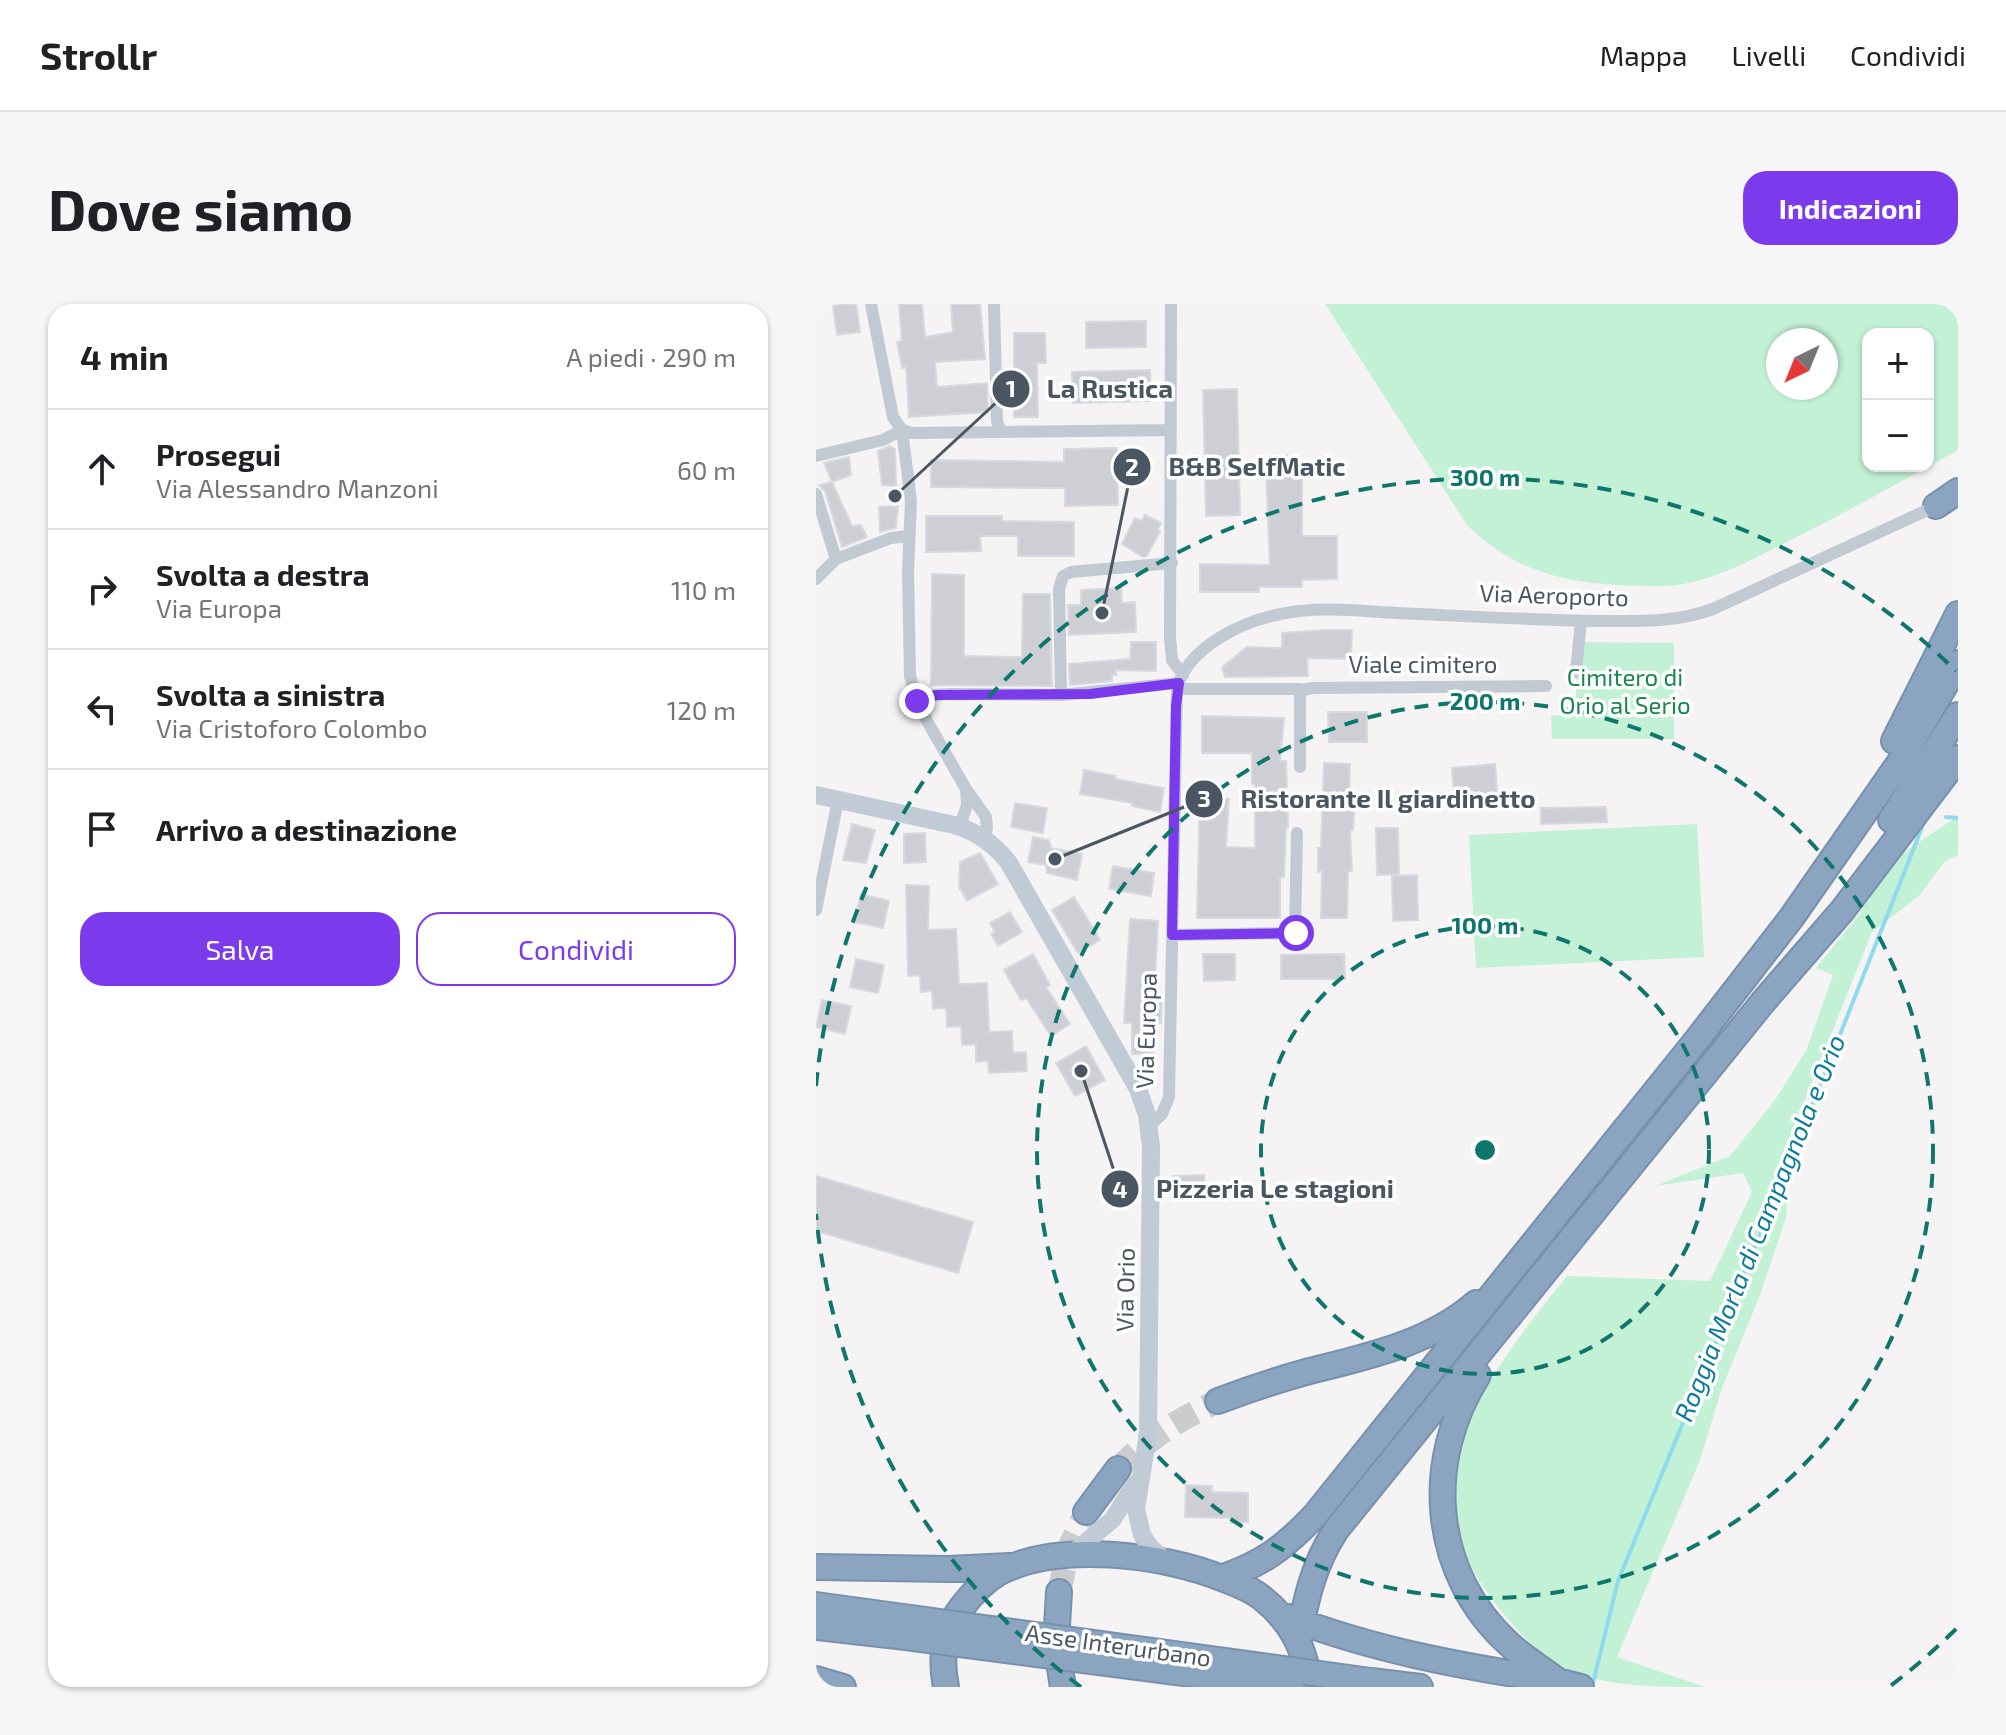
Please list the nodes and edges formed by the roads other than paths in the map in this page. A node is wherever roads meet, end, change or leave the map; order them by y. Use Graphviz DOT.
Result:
graph roads {
  1 [pos="871,304"];
  2 [pos="994,304"];
  3 [pos="1171,304"];
  4 [pos="902,430"];
  5 [pos="1171,430"];
  6 [pos="1001,432"];
  7 [pos="816,456"];
  8 [pos="1958,491"];
  9 [pos="816,494"];
  10 [pos="1947,506"];
  11 [pos="908,536"];
  12 [pos="836,559"];
  13 [pos="1172,563"];
  14 [pos="816,579"];
  15 [pos="1958,614"];
  16 [pos="1581,621"];
  17 [pos="1958,663"];
  18 [pos="1576,672"];
  19 [pos="1180,682"];
  20 [pos="1546,686"];
  21 [pos="1302,690"];
  22 [pos="1061,695"];
  23 [pos="917,701"];
  24 [pos="1958,715"];
  25 [pos="1958,758"];
  26 [pos="1300,767"];
  27 [pos="966,789"];
  28 [pos="816,795"];
  29 [pos="838,800"];
  30 [pos="950,824"];
  31 [pos="1297,833"];
  32 [pos="984,839"];
  33 [pos="816,910"];
  34 [pos="1792,917"];
  35 [pos="1172,935"];
  36 [pos="1763,1002"];
  37 [pos="1149,1126"];
  38 [pos="1590,1215"];
  39 [pos="1511,1272"];
  40 [pos="1218,1401"];
  41 [pos="1145,1455"];
  42 [pos="1118,1469"];
  43 [pos="1086,1512"];
  44 [pos="1071,1555"];
  45 [pos="1167,1562"];
  46 [pos="1016,1566"];
  47 [pos="816,1567"];
  48 [pos="1221,1578"];
  49 [pos="1059,1592"];
  50 [pos="816,1605"];
  51 [pos="816,1627"];
  52 [pos="909,1627"];
  53 [pos="1300,1631"];
  54 [pos="816,1679"];
  55 [pos="1570,1684"];
  56 [pos="843,1687"];
  57 [pos="946,1687"];
  58 [pos="1063,1687"];
  59 [pos="1291,1687"];
  60 [pos="1308,1687"];
  61 [pos="1420,1687"];
  1 -- 4 [label="street"];
  2 -- 6 [label="street"];
  3 -- 5 [label="street, Via Europa"];
  4 -- 6 [label="street"];
  4 -- 7 [label="street"];
  4 -- 11 [label="street"];
  5 -- 6 [label="street"];
  5 -- 13 [label="street, Via Europa"];
  8 -- 10 [label="highway"];
  9 -- 12 [label="street"];
  10 -- 16 [label="street, Via Aeroporto"];
  11 -- 12 [label="street"];
  11 -- 23 [label="street"];
  12 -- 14 [label="street"];
  13 -- 19 [label="street, Via Europa"];
  13 -- 22 [label="street"];
  15 -- 34 [label="highway"];
  16 -- 18 [label="street"];
  16 -- 19 [label="street, Via Aeroporto"];
  17 -- 34 [label="highway"];
  19 -- 21 [label="street, Viale cimitero"];
  19 -- 22 [label="street, Viale cimitero"];
  19 -- 35 [label="street, Via Europa"];
  20 -- 21 [label="street, Viale cimitero"];
  21 -- 26 [label="street"];
  22 -- 23 [label="street, Viale cimitero"];
  23 -- 27 [label="street"];
  24 -- 36 [label="highway"];
  25 -- 36 [label="highway"];
  27 -- 30 [label="street"];
  27 -- 32 [label="street"];
  28 -- 29 [label="street, Via Orio"];
  29 -- 30 [label="street, Via Orio"];
  29 -- 33 [label="street"];
  30 -- 32 [label="street, Via Orio"];
  31 -- 35 [label="street"];
  32 -- 37 [label="street, Via Orio"];
  34 -- 39 [label="highway"];
  35 -- 37 [label="street, Via Europa"];
  36 -- 38 [label="highway"];
  37 -- 41 [label="street, Via Orio"];
  38 -- 53 [label="highway"];
  38 -- 55 [label="highway"];
  39 -- 40 [label="highway"];
  39 -- 48 [label="highway"];
  41 -- 44 [label="street, Via Orio"];
  41 -- 45 [label="street, Via Orio"];
  42 -- 43 [label="highway"];
  44 -- 45 [label="highway"];
  44 -- 46 [label="highway"];
  45 -- 48 [label="highway"];
  46 -- 47 [label="highway"];
  46 -- 57 [label="highway"];
  48 -- 53 [label="highway"];
  49 -- 58 [label="highway"];
  50 -- 52 [label="highway, Asse Interurbano"];
  51 -- 52 [label="highway, Asse Interurbano"];
  52 -- 59 [label="highway, Asse Interurbano, bridge"];
  52 -- 61 [label="highway, Asse Interurbano, bridge"];
  53 -- 55 [label="highway"];
  53 -- 60 [label="highway"];
  54 -- 56 [label="highway"];
}
